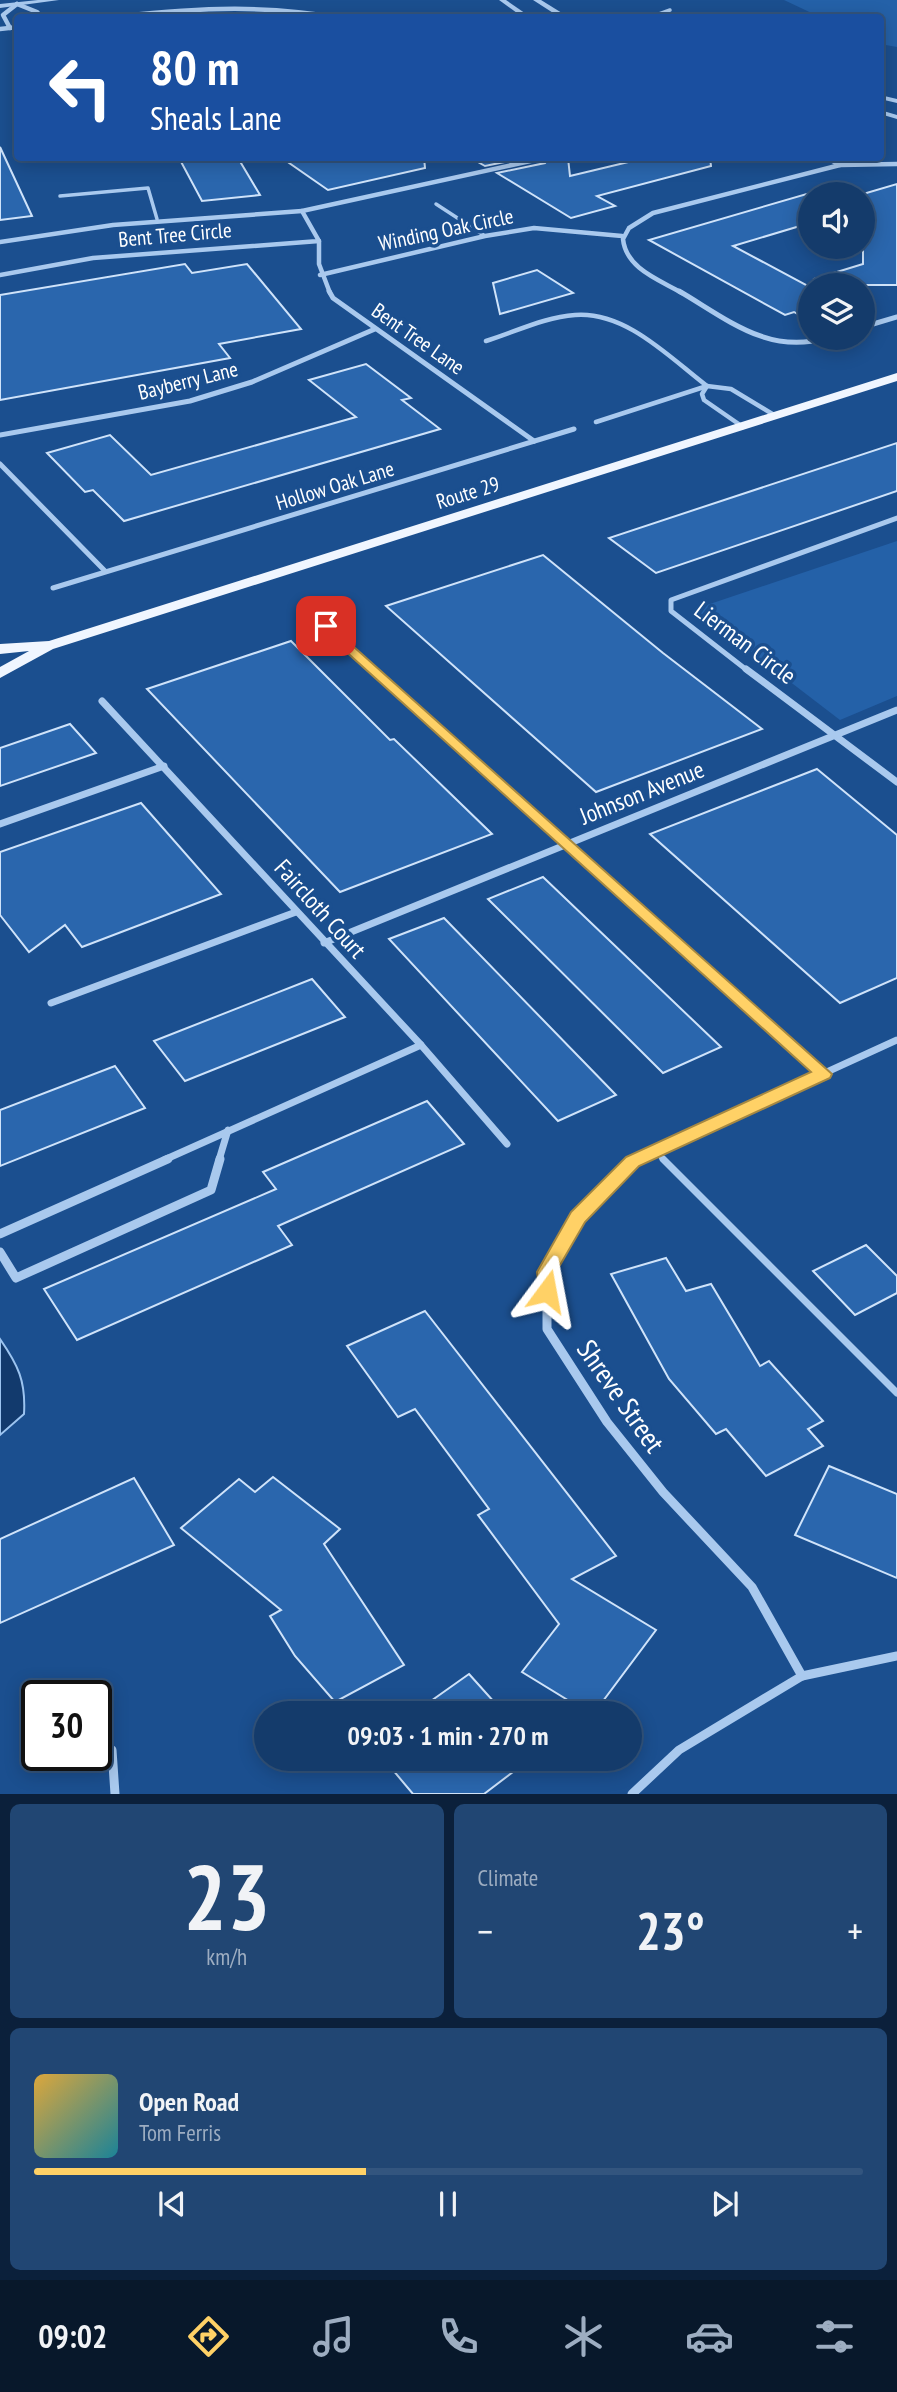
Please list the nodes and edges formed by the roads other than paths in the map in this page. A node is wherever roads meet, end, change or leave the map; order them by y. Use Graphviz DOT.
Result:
graph roads {
  1 [pos="56,0"];
  2 [pos="502,0"];
  3 [pos="536,0"];
  4 [pos="16,2"];
  5 [pos="0,6"];
  6 [pos="670,10"];
  7 [pos="39,14"];
  8 [pos="143,14"];
  9 [pos="325,14"];
  10 [pos="523,14"];
  11 [pos="560,14"];
  12 [pos="659,14"];
  13 [pos="10,28"];
  14 [pos="14,28"];
  15 [pos="0,29"];
  16 [pos="530,161"];
  17 [pos="833,161"];
  18 [pos="897,164"];
  19 [pos="840,165"];
  20 [pos="60,196"];
  21 [pos="436,204"];
  22 [pos="302,211"];
  23 [pos="157,219"];
  24 [pos="485,236"];
  25 [pos="622,236"];
  26 [pos="319,241"];
  27 [pos="0,242"];
  28 [pos="0,275"];
  29 [pos="320,275"];
  30 [pos="897,317"];
  31 [pos="875,323"];
  32 [pos="375,329"];
  33 [pos="486,341"];
  34 [pos="798,344"];
  35 [pos="897,377"];
  36 [pos="707,386"];
  37 [pos="777,417"];
  38 [pos="596,422"];
  39 [pos="743,428"];
  40 [pos="574,429"];
  41 [pos="0,435"];
  42 [pos="534,441"];
  43 [pos="0,464"];
  44 [pos="897,518"];
  45 [pos="105,571"];
  46 [pos="53,588"];
  47 [pos="326,626"];
  48 [pos="51,645"];
  49 [pos="0,649"];
  50 [pos="0,673"];
  51 [pos="102,701"];
  52 [pos="897,710"];
  53 [pos="836,734"];
  54 [pos="164,766"];
  55 [pos="897,782"];
  56 [pos="0,824"];
  57 [pos="568,845"];
  58 [pos="296,912"];
  59 [pos="324,943"];
  60 [pos="51,1003"];
  61 [pos="897,1040"];
  62 [pos="421,1045"];
  63 [pos="823,1074"];
  64 [pos="228,1130"];
  65 [pos="508,1144"];
  66 [pos="654,1151"];
  67 [pos="0,1234"];
  68 [pos="0,1252"];
  69 [pos="897,1393"];
  70 [pos="897,1656"];
  71 [pos="802,1676"];
  72 [pos="112,1751"];
  73 [pos="115,1794"];
  74 [pos="632,1794"];
  1 -- 4 [label="street"];
  2 -- 10 [label="street"];
  3 -- 11 [label="street"];
  4 -- 5 [label="street"];
  4 -- 7 [label="street"];
  4 -- 13 [label="street"];
  6 -- 12 [label="lane"];
  8 -- 9 [label="street"];
  13 -- 14 [label="street"];
  13 -- 15 [label="street"];
  16 -- 22 [label="street, Bent Tree Circle"];
  17 -- 19 [label="street"];
  18 -- 19 [label="street"];
  19 -- 25 [label="street"];
  20 -- 23 [label="lane"];
  21 -- 24 [label="lane"];
  22 -- 23 [label="street, Bent Tree Circle"];
  22 -- 26 [label="street"];
  23 -- 27 [label="street, Bent Tree Circle"];
  24 -- 25 [label="street, Winding Oak Circle"];
  24 -- 29 [label="street, Winding Oak Circle"];
  25 -- 34 [label="street"];
  26 -- 28 [label="street, Bent Tree Circle"];
  26 -- 29 [label="street"];
  29 -- 32 [label="street, Bent Tree Lane"];
  30 -- 31 [label="street"];
  32 -- 41 [label="street, Bayberry Lane"];
  32 -- 42 [label="street, Bent Tree Lane"];
  33 -- 36 [label="lane"];
  35 -- 37 [label="main road, Route 29"];
  36 -- 37 [label="lane"];
  36 -- 38 [label="lane"];
  36 -- 39 [label="lane"];
  37 -- 39 [label="main road, Route 29"];
  39 -- 48 [label="main road, Route 29"];
  40 -- 42 [label="street, Hollow Oak Lane"];
  42 -- 45 [label="street, Hollow Oak Lane"];
  43 -- 45 [label="street"];
  44 -- 53 [label="street, Lierman Circle"];
  45 -- 46 [label="street, Hollow Oak Lane"];
  47 -- 57 [label="street"];
  48 -- 49 [label="main road, Route 29"];
  48 -- 50 [label="main road, Route 29"];
  51 -- 54 [label="street, Faircloth Court"];
  52 -- 53 [label="street, Johnson Avenue"];
  53 -- 55 [label="street, Lierman Circle"];
  53 -- 57 [label="street, Johnson Avenue"];
  54 -- 56 [label="street"];
  54 -- 58 [label="street, Faircloth Court"];
  57 -- 59 [label="street, Johnson Avenue"];
  57 -- 63 [label="street"];
  58 -- 59 [label="street, Faircloth Court"];
  58 -- 60 [label="street"];
  59 -- 62 [label="street, Faircloth Court"];
  61 -- 63 [label="street, Shreve Street"];
  62 -- 64 [label="street"];
  62 -- 65 [label="street, Faircloth Court"];
  63 -- 66 [label="street, Shreve Street"];
  64 -- 67 [label="street"];
  64 -- 68 [label="street"];
  66 -- 69 [label="lane"];
  66 -- 71 [label="street, Shreve Street"];
  70 -- 71 [label="street"];
  71 -- 74 [label="street"];
  72 -- 73 [label="street"];
}
